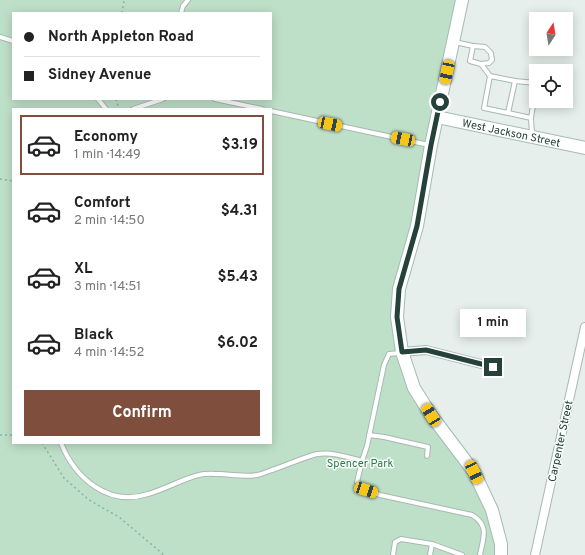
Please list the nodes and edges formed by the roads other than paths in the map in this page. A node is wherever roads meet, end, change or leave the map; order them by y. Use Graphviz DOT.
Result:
graph roads {
  1 [pos="188,0"];
  2 [pos="462,0"];
  3 [pos="180,12"];
  4 [pos="0,37"];
  5 [pos="12,41"];
  6 [pos="453,41"];
  7 [pos="473,46"];
  8 [pos="481,64"];
  9 [pos="490,76"];
  10 [pos="515,81"];
  11 [pos="529,82"];
  12 [pos="99,100"];
  13 [pos="160,100"];
  14 [pos="220,100"];
  15 [pos="105,108"];
  16 [pos="136,108"];
  17 [pos="257,108"];
  18 [pos="533,108"];
  19 [pos="272,111"];
  20 [pos="508,113"];
  21 [pos="437,118"];
  22 [pos="531,118"];
  23 [pos="532,137"];
  24 [pos="431,145"];
  25 [pos="585,148"];
  26 [pos="585,327"];
  27 [pos="402,352"];
  28 [pos="493,367"];
  29 [pos="369,435"];
  30 [pos="60,444"];
  31 [pos="427,456"];
  32 [pos="362,462"];
  33 [pos="432,544"];
  34 [pos="393,555"];
  35 [pos="430,555"];
  36 [pos="462,555"];
  37 [pos="480,555"];
  38 [pos="502,555"];
  39 [pos="535,555"];
  1 -- 3 [label="lane"];
  2 -- 6 [label="main road"];
  4 -- 5 [label="lane"];
  6 -- 7 [label="lane"];
  6 -- 21 [label="main road"];
  7 -- 8 [label="lane"];
  7 -- 8 [label="lane"];
  8 -- 9 [label="lane"];
  9 -- 10 [label="lane"];
  9 -- 20 [label="lane"];
  10 -- 11 [label="lane"];
  10 -- 20 [label="lane"];
  12 -- 15 [label="lane"];
  13 -- 16 [label="lane"];
  14 -- 17 [label="lane"];
  18 -- 22 [label="lane"];
  19 -- 24 [label="lane"];
  20 -- 22 [label="lane"];
  21 -- 23 [label="main road, West Jackson Street"];
  21 -- 24 [label="main road"];
  22 -- 23 [label="lane"];
  23 -- 25 [label="main road, West Jackson Street"];
  24 -- 27 [label="main road"];
  26 -- 39 [label="street, Carpenter Street"];
  27 -- 28 [label="street"];
  27 -- 29 [label="lane"];
  27 -- 38 [label="main road"];
  29 -- 31 [label="lane"];
  29 -- 32 [label="lane"];
  30 -- 32 [label="lane"];
  32 -- 37 [label="lane"];
  33 -- 34 [label="lane"];
  33 -- 35 [label="lane"];
  33 -- 36 [label="lane"];
}
